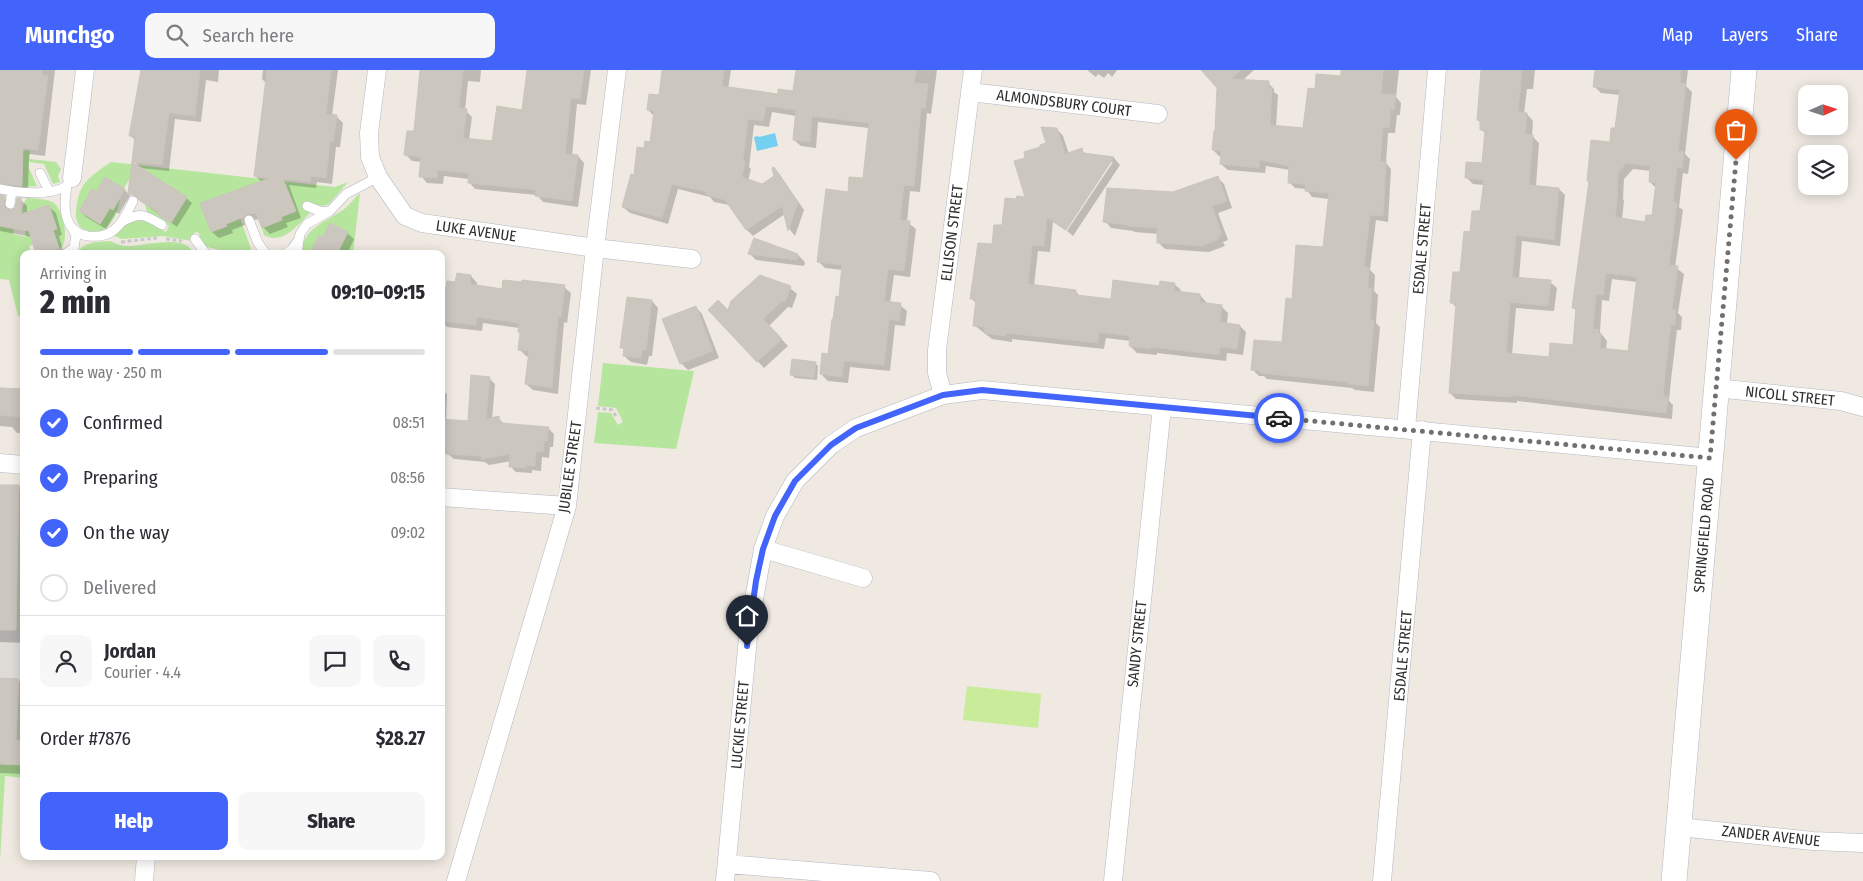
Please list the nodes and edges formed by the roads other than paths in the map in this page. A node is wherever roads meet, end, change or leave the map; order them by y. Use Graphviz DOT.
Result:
graph roads {
  1 [pos="85,70"];
  2 [pos="377,70"];
  3 [pos="617,70"];
  4 [pos="973,70"];
  5 [pos="1438,70"];
  6 [pos="1744,70"];
  7 [pos="970,92"];
  8 [pos="1158,114"];
  9 [pos="40,173"];
  10 [pos="378,177"];
  11 [pos="70,182"];
  12 [pos="0,189"];
  13 [pos="49,191"];
  14 [pos="12,192"];
  15 [pos="133,201"];
  16 [pos="10,204"];
  17 [pos="307,206"];
  18 [pos="330,211"];
  19 [pos="249,220"];
  20 [pos="122,222"];
  21 [pos="162,225"];
  22 [pos="72,230"];
  23 [pos="298,242"];
  24 [pos="595,248"];
  25 [pos="73,250"];
  26 [pos="263,250"];
  27 [pos="291,250"];
  28 [pos="297,250"];
  29 [pos="692,259"];
  30 [pos="1716,388"];
  31 [pos="943,395"];
  32 [pos="1162,407"];
  33 [pos="1863,407"];
  34 [pos="1414,430"];
  35 [pos="1710,458"];
  36 [pos="0,463"];
  37 [pos="20,465"];
  38 [pos="445,496"];
  39 [pos="567,506"];
  40 [pos="763,549"];
  41 [pos="863,578"];
  42 [pos="1679,827"];
  43 [pos="1863,843"];
  44 [pos="146,860"];
  45 [pos="726,872"];
  46 [pos="144,881"];
  47 [pos="456,881"];
  48 [pos="931,881"];
  49 [pos="1113,881"];
  50 [pos="1382,881"];
  51 [pos="1674,881"];
  1 -- 11 [label="street"];
  2 -- 10 [label="street, LUKE AVENUE"];
  3 -- 24 [label="street, JUBILEE STREET"];
  4 -- 7 [label="street, ELLISON STREET"];
  5 -- 34 [label="street, ESDALE STREET"];
  6 -- 30 [label="main road, SPRINGFIELD ROAD"];
  7 -- 8 [label="street, ALMONDSBURY COURT"];
  7 -- 31 [label="street, ELLISON STREET"];
  9 -- 13 [label="lane"];
  10 -- 18 [label="lane"];
  10 -- 24 [label="street, LUKE AVENUE"];
  11 -- 13 [label="lane"];
  11 -- 22 [label="lane"];
  12 -- 14 [label="lane"];
  13 -- 14 [label="lane"];
  14 -- 16 [label="lane"];
  15 -- 20 [label="lane"];
  17 -- 18 [label="lane"];
  18 -- 23 [label="lane"];
  19 -- 26 [label="lane"];
  20 -- 21 [label="lane"];
  20 -- 22 [label="lane"];
  22 -- 25 [label="lane"];
  23 -- 27 [label="lane"];
  23 -- 28 [label="lane"];
  24 -- 29 [label="street, LUKE AVENUE"];
  24 -- 39 [label="street, JUBILEE STREET"];
  30 -- 33 [label="street, NICOLL STREET"];
  30 -- 35 [label="main road, SPRINGFIELD ROAD"];
  31 -- 32 [label="street, LUCKIE STREET"];
  31 -- 40 [label="street, LUCKIE STREET"];
  32 -- 34 [label="street, LUCKIE STREET"];
  32 -- 49 [label="street, SANDY STREET"];
  34 -- 35 [label="street, LUCKIE STREET"];
  34 -- 50 [label="street, ESDALE STREET"];
  35 -- 42 [label="main road, SPRINGFIELD ROAD"];
  36 -- 37 [label="street"];
  38 -- 39 [label="street"];
  39 -- 47 [label="street, JUBILEE STREET"];
  40 -- 41 [label="street"];
  40 -- 45 [label="street, LUCKIE STREET"];
  42 -- 43 [label="street, ZANDER AVENUE"];
  42 -- 51 [label="main road, SPRINGFIELD ROAD"];
  44 -- 46 [label="street"];
  45 -- 48 [label="street"];
}
